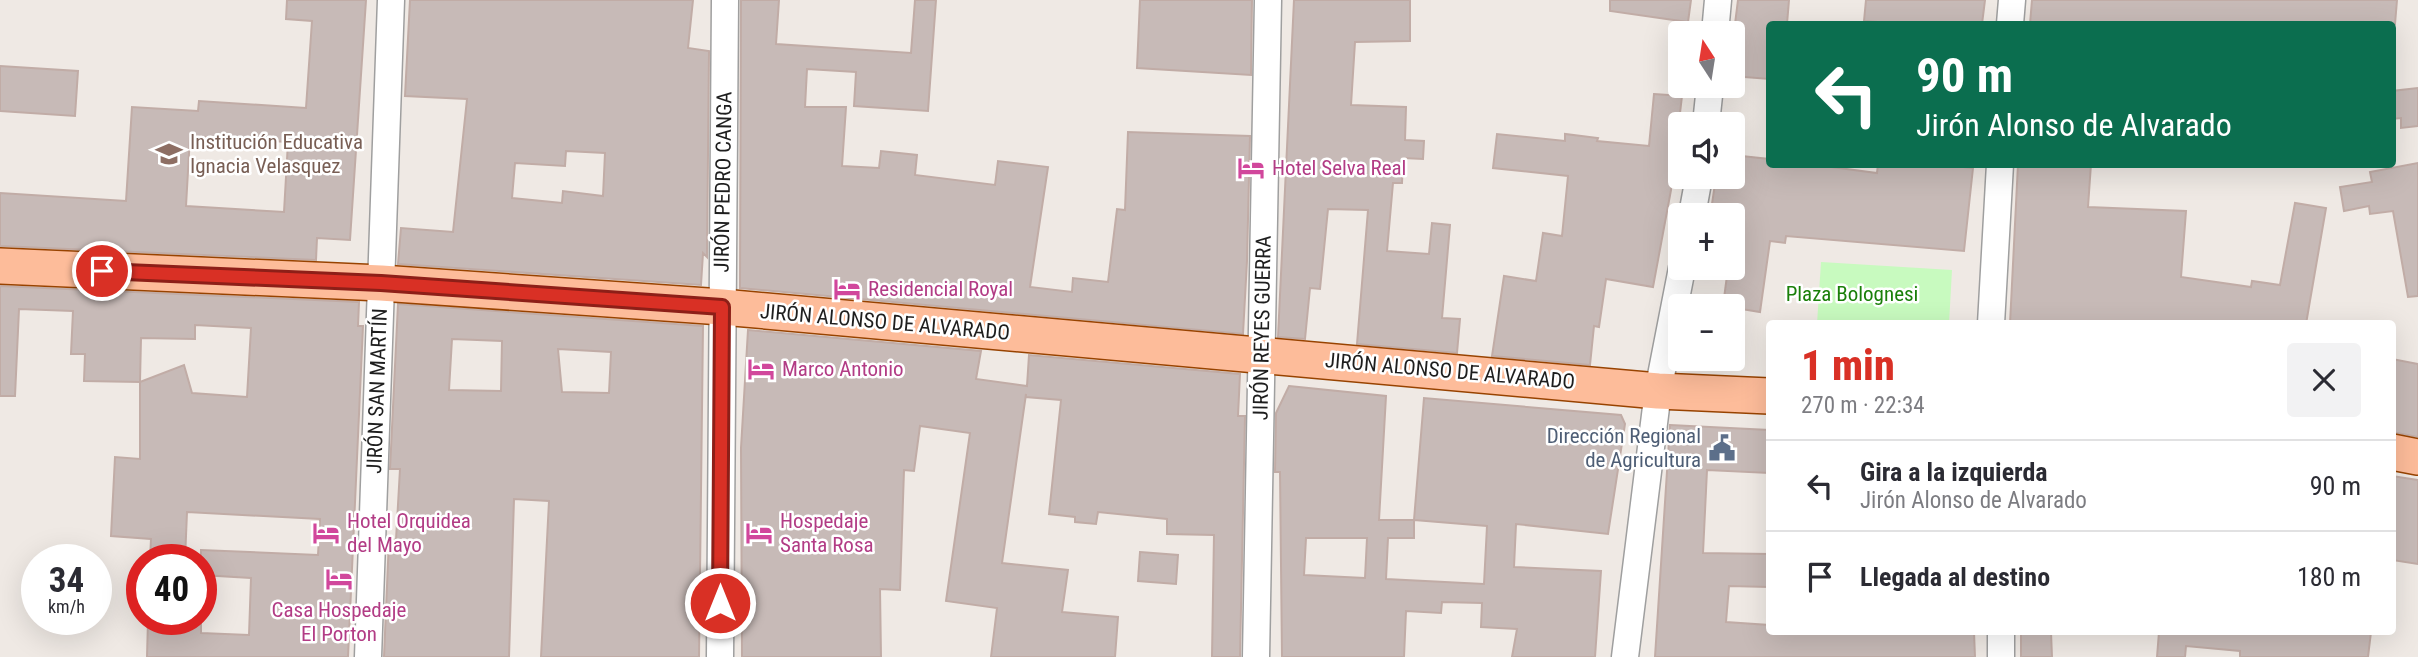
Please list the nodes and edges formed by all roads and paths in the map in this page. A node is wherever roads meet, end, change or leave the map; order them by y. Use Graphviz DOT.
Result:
graph roads {
  1 [pos="391,0"];
  2 [pos="725,0"];
  3 [pos="1268,0"];
  4 [pos="1718,0"];
  5 [pos="2012,0"];
  6 [pos="1716,21"];
  7 [pos="2010,21"];
  8 [pos="2000,168"];
  9 [pos="0,266"];
  10 [pos="1680,280"];
  11 [pos="381,283"];
  12 [pos="722,307"];
  13 [pos="1992,320"];
  14 [pos="1261,354"];
  15 [pos="1658,391"];
  16 [pos="1766,396"];
  17 [pos="2396,453"];
  18 [pos="2418,457"];
  19 [pos="2001,635"];
  20 [pos="368,657"];
  21 [pos="720,657"];
  22 [pos="1256,657"];
  23 [pos="1625,657"];
  24 [pos="2001,657"];
  1 -- 11 [label="street, JIRÓN SAN MARTÍN"];
  2 -- 12 [label="street, JIRÓN PEDRO CANGA"];
  3 -- 14 [label="street, JIRÓN REYES GUERRA"];
  4 -- 6 [label="street"];
  5 -- 7 [label="street"];
  8 -- 13 [label="street"];
  9 -- 11 [label="main road, JIRÓN ALONSO DE ALVARADO"];
  10 -- 15 [label="street"];
  11 -- 12 [label="main road, JIRÓN ALONSO DE ALVARADO"];
  11 -- 20 [label="street, JIRÓN SAN MARTÍN"];
  12 -- 14 [label="main road, JIRÓN ALONSO DE ALVARADO"];
  12 -- 21 [label="street, JIRÓN PEDRO CANGA"];
  14 -- 15 [label="main road, JIRÓN ALONSO DE ALVARADO"];
  14 -- 22 [label="street, JIRÓN REYES GUERRA"];
  15 -- 16 [label="main road, JIRÓN ALONSO DE ALVARADO"];
  15 -- 23 [label="street"];
  17 -- 18 [label="main road"];
  19 -- 24 [label="street"];
}
